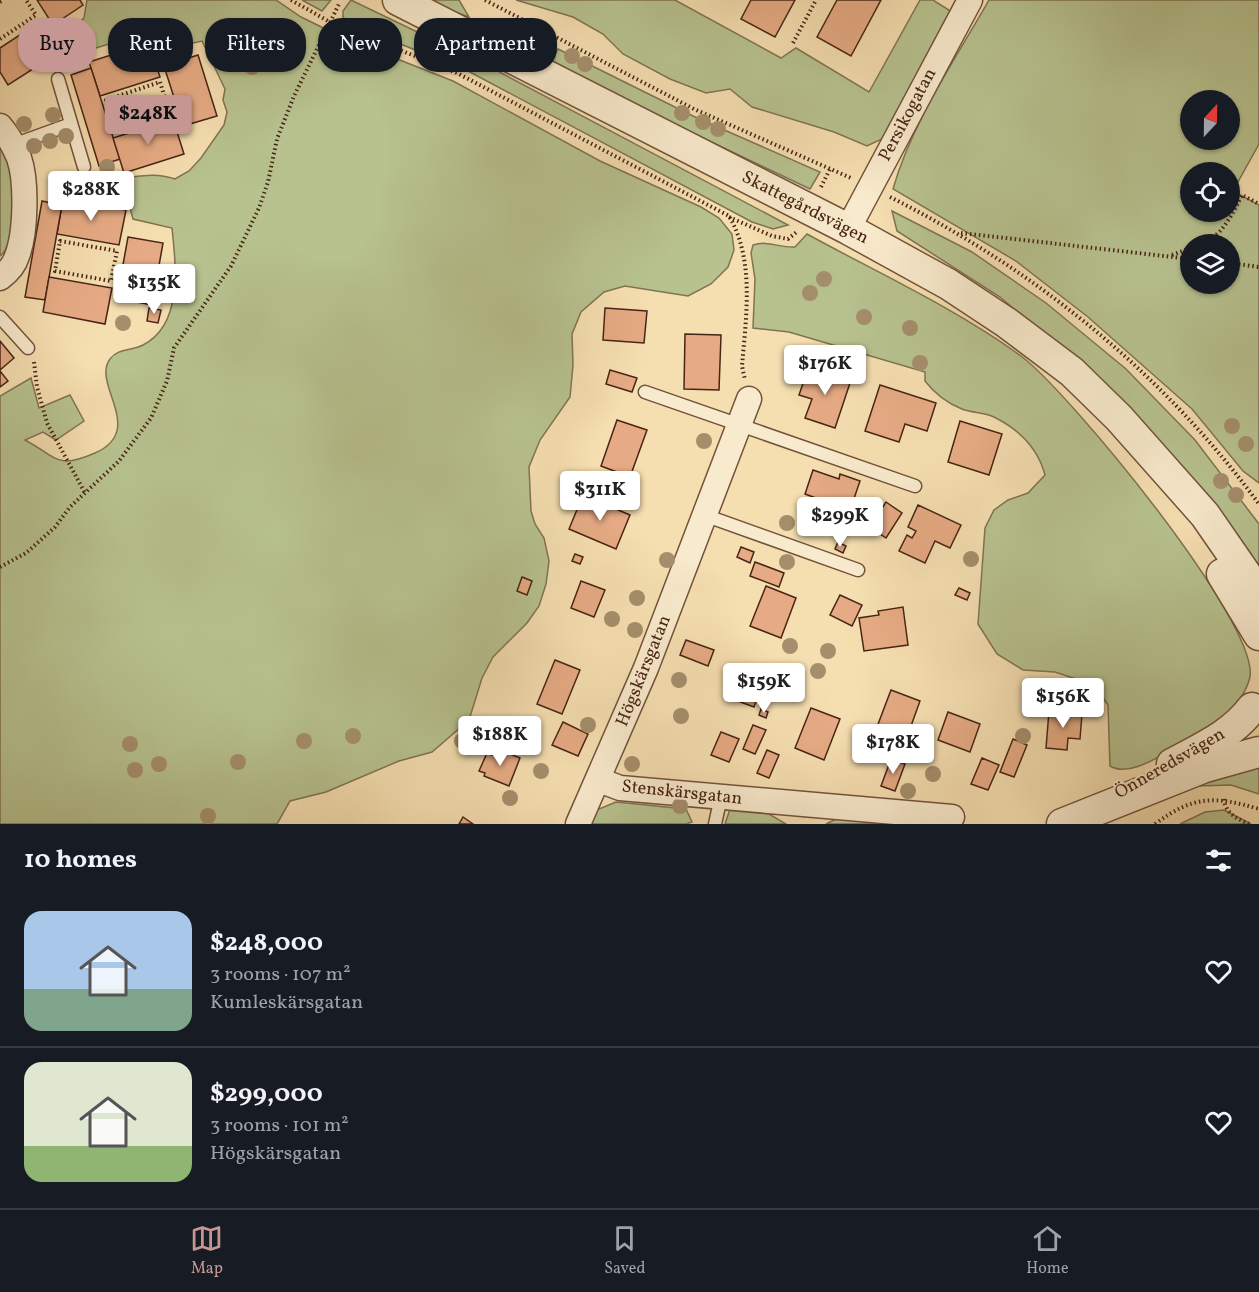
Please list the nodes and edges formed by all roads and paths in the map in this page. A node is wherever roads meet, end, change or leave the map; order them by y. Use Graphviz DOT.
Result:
graph roads {
  1 [pos="26,0"];
  2 [pos="291,0"];
  3 [pos="398,0"];
  4 [pos="816,0"];
  5 [pos="968,1"];
  6 [pos="340,2"];
  7 [pos="323,18"];
  8 [pos="332,18"];
  9 [pos="0,39"];
  10 [pos="793,43"];
  11 [pos="318,48"];
  12 [pos="402,51"];
  13 [pos="58,79"];
  14 [pos="107,111"];
  15 [pos="71,124"];
  16 [pos="6,135"];
  17 [pos="84,167"];
  18 [pos="1259,204"];
  19 [pos="848,229"];
  20 [pos="957,233"];
  21 [pos="1217,234"];
  22 [pos="56,250"];
  23 [pos="1180,252"];
  24 [pos="1170,256"];
  25 [pos="1180,257"];
  26 [pos="1240,264"];
  27 [pos="1259,267"];
  28 [pos="0,278"];
  29 [pos="0,317"];
  30 [pos="28,348"];
  31 [pos="645,392"];
  32 [pos="748,399"];
  33 [pos="740,424"];
  34 [pos="1169,477"];
  35 [pos="915,486"];
  36 [pos="85,493"];
  37 [pos="704,515"];
  38 [pos="0,567"];
  39 [pos="858,570"];
  40 [pos="1259,593"];
  41 [pos="1259,635"];
  42 [pos="1255,697"];
  43 [pos="1259,737"];
  44 [pos="1259,752"];
  45 [pos="599,780"];
  46 [pos="721,797"];
  47 [pos="1224,799"];
  48 [pos="1259,809"];
  49 [pos="804,815"];
  50 [pos="952,817"];
  51 [pos="1072,819"];
  52 [pos="578,824"];
  53 [pos="715,824"];
  54 [pos="1155,824"];
  55 [pos="1249,824"];
  1 -- 9 [label="path"];
  2 -- 7 [label="path"];
  3 -- 19 [label="street, Skattegårdsvägen"];
  4 -- 10 [label="path"];
  5 -- 19 [label="street, Persikogatan"];
  6 -- 8 [label="path"];
  11 -- 36 [label="path"];
  12 -- 32 [label="path"];
  13 -- 15 [label="lane"];
  14 -- 14 [label="path"];
  15 -- 16 [label="lane"];
  15 -- 17 [label="lane"];
  16 -- 28 [label="street"];
  18 -- 21 [label="path"];
  19 -- 34 [label="street, Skattegårdsvägen"];
  20 -- 24 [label="path"];
  22 -- 22 [label="path"];
  23 -- 24 [label="path"];
  24 -- 25 [label="path"];
  26 -- 27 [label="path"];
  29 -- 30 [label="lane"];
  30 -- 36 [label="path"];
  31 -- 33 [label="lane"];
  32 -- 33 [label="street, Högskärsgatan"];
  33 -- 35 [label="lane"];
  33 -- 37 [label="street, Högskärsgatan"];
  34 -- 40 [label="street, Skattegårdsvägen"];
  34 -- 41 [label="street, Skattegårdsvägen"];
  36 -- 38 [label="path"];
  37 -- 39 [label="lane"];
  37 -- 45 [label="street, Högskärsgatan"];
  42 -- 43 [label="street"];
  42 -- 51 [label="street, Önneredsvägen"];
  44 -- 51 [label="street, Önneredsvägen"];
  45 -- 46 [label="street, Stenskärsgatan"];
  45 -- 52 [label="street, Högskärsgatan"];
  46 -- 49 [label="street, Stenskärsgatan"];
  46 -- 53 [label="lane"];
  47 -- 48 [label="path"];
  47 -- 54 [label="path"];
  47 -- 55 [label="path"];
  49 -- 50 [label="street, Stenskärsgatan"];
}
